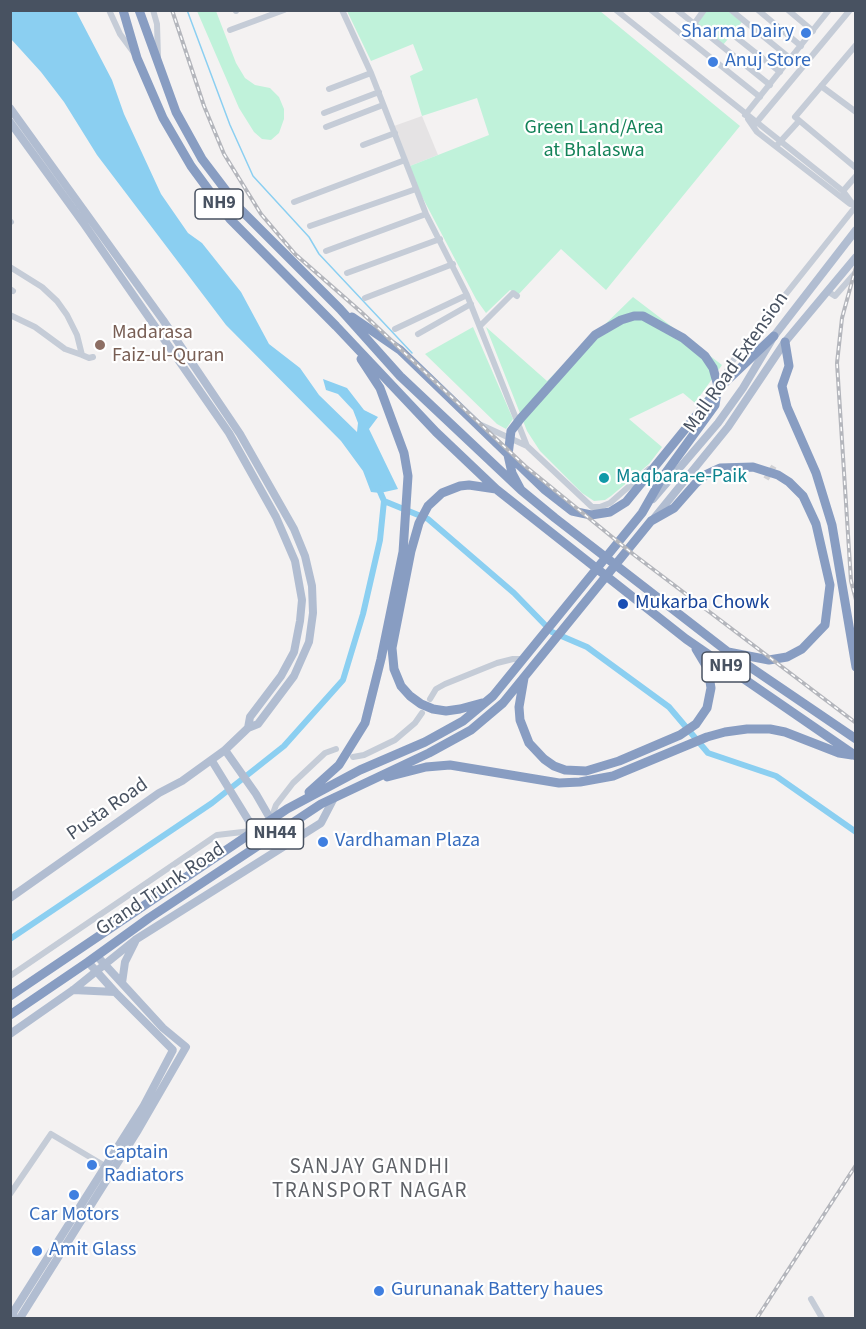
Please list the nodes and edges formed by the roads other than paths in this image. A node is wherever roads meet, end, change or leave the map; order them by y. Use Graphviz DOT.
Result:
graph roads {
  1 [pos="109,10"];
  2 [pos="123,10"];
  3 [pos="139,10"];
  4 [pos="153,10"];
  5 [pos="284,10"];
  6 [pos="342,10"];
  7 [pos="616,10"];
  8 [pos="629,10"];
  9 [pos="651,10"];
  10 [pos="677,10"];
  11 [pos="731,10"];
  12 [pos="758,10"];
  13 [pos="788,10"];
  14 [pos="816,10"];
  15 [pos="829,10"];
  16 [pos="850,10"];
  17 [pos="704,11"];
  18 [pos="624,16"];
  19 [pos="824,17"];
  20 [pos="694,24"];
  21 [pos="230,30"];
  22 [pos="813,31"];
  23 [pos="732,34"];
  24 [pos="855,45"];
  25 [pos="801,46"];
  26 [pos="849,53"];
  27 [pos="138,58"];
  28 [pos="855,58"];
  29 [pos="791,59"];
  30 [pos="159,67"];
  31 [pos="780,72"];
  32 [pos="371,73"];
  33 [pos="770,85"];
  34 [pos="821,86"];
  35 [pos="329,89"];
  36 [pos="379,92"];
  37 [pos="760,98"];
  38 [pos="383,105"];
  39 [pos="10,108"];
  40 [pos="855,112"];
  41 [pos="324,113"];
  42 [pos="745,115"];
  43 [pos="799,121"];
  44 [pos="10,122"];
  45 [pos="756,123"];
  46 [pos="326,127"];
  47 [pos="395,133"];
  48 [pos="778,144"];
  49 [pos="363,145"];
  50 [pos="405,160"];
  51 [pos="855,168"];
  52 [pos="855,176"];
  53 [pos="416,189"];
  54 [pos="843,191"];
  55 [pos="294,202"];
  56 [pos="855,207"];
  57 [pos="426,214"];
  58 [pos="310,226"];
  59 [pos="855,230"];
  60 [pos="440,239"];
  61 [pos="326,251"];
  62 [pos="855,257"];
  63 [pos="453,264"];
  64 [pos="11,267"];
  65 [pos="855,272"];
  66 [pos="347,273"];
  67 [pos="831,293"];
  68 [pos="467,295"];
  69 [pos="517,296"];
  70 [pos="364,298"];
  71 [pos="471,304"];
  72 [pos="340,309"];
  73 [pos="10,315"];
  74 [pos="336,326"];
  75 [pos="480,326"];
  76 [pos="395,329"];
  77 [pos="418,334"];
  78 [pos="774,336"];
  79 [pos="785,342"];
  80 [pos="82,355"];
  81 [pos="93,357"];
  82 [pos="717,390"];
  83 [pos="473,421"];
  84 [pos="527,446"];
  85 [pos="664,456"];
  86 [pos="495,489"];
  87 [pos="521,490"];
  88 [pos="642,513"];
  89 [pos="651,521"];
  90 [pos="686,639"];
  91 [pos="728,652"];
  92 [pos="526,655"];
  93 [pos="855,667"];
  94 [pos="525,675"];
  95 [pos="430,699"];
  96 [pos="486,702"];
  97 [pos="422,713"];
  98 [pos="248,728"];
  99 [pos="855,739"];
  100 [pos="336,749"];
  101 [pos="225,750"];
  102 [pos="855,756"];
  103 [pos="353,757"];
  104 [pos="212,761"];
  105 [pos="365,783"];
  106 [pos="334,798"];
  107 [pos="297,803"];
  108 [pos="271,820"];
  109 [pos="255,831"];
  110 [pos="10,898"];
  111 [pos="135,940"];
  112 [pos="101,960"];
  113 [pos="88,962"];
  114 [pos="95,971"];
  115 [pos="10,976"];
  116 [pos="122,983"];
  117 [pos="73,990"];
  118 [pos="115,992"];
  119 [pos="10,996"];
  120 [pos="10,1015"];
  121 [pos="10,1034"];
  122 [pos="178,1042"];
  123 [pos="173,1050"];
  124 [pos="181,1055"];
  125 [pos="109,1167"];
  126 [pos="10,1194"];
  127 [pos="811,1299"];
  128 [pos="12,1318"];
  129 [pos="20,1318"];
  130 [pos="822,1318"];
  1 -- 27 [label="street"];
  2 -- 27 [label="highway"];
  3 -- 30 [label="highway, NH9"];
  4 -- 30 [label="street"];
  5 -- 21 [label="street"];
  6 -- 32 [label="street"];
  7 -- 18 [label="street"];
  8 -- 18 [label="street"];
  9 -- 37 [label="street"];
  10 -- 20 [label="street"];
  11 -- 29 [label="street"];
  12 -- 25 [label="street"];
  13 -- 22 [label="street"];
  14 -- 19 [label="street"];
  15 -- 19 [label="street"];
  16 -- 45 [label="street"];
  17 -- 20 [label="street"];
  18 -- 42 [label="street"];
  19 -- 22 [label="street"];
  20 -- 33 [label="street"];
  22 -- 25 [label="street"];
  23 -- 31 [label="street"];
  24 -- 26 [label="street"];
  25 -- 29 [label="street"];
  26 -- 28 [label="street"];
  26 -- 34 [label="street"];
  27 -- 74 [label="highway, NH9"];
  29 -- 31 [label="street"];
  30 -- 72 [label="highway, NH9"];
  31 -- 33 [label="street"];
  32 -- 35 [label="street"];
  32 -- 36 [label="street"];
  33 -- 37 [label="street"];
  34 -- 40 [label="street"];
  34 -- 43 [label="street"];
  36 -- 38 [label="street"];
  36 -- 41 [label="street"];
  37 -- 42 [label="street"];
  38 -- 46 [label="street"];
  38 -- 47 [label="street"];
  39 -- 98 [label="main road, Pusta Road"];
  42 -- 45 [label="street"];
  42 -- 48 [label="street"];
  43 -- 48 [label="street"];
  43 -- 51 [label="street"];
  44 -- 98 [label="main road"];
  45 -- 48 [label="street"];
  47 -- 49 [label="street"];
  47 -- 50 [label="street"];
  48 -- 54 [label="street"];
  48 -- 56 [label="street"];
  50 -- 53 [label="street"];
  50 -- 55 [label="street"];
  52 -- 54 [label="street"];
  53 -- 57 [label="street"];
  53 -- 58 [label="street"];
  54 -- 56 [label="street"];
  56 -- 82 [label="street"];
  57 -- 60 [label="street"];
  57 -- 61 [label="street"];
  59 -- 78 [label="main road, Mall Road Extension"];
  60 -- 63 [label="street"];
  60 -- 66 [label="street"];
  62 -- 67 [label="main road, Mall Road Extension"];
  63 -- 68 [label="street"];
  63 -- 70 [label="street"];
  64 -- 80 [label="street"];
  65 -- 67 [label="street"];
  67 -- 79 [label="main road, Mall Road Extension"];
  68 -- 71 [label="street"];
  68 -- 76 [label="street"];
  69 -- 75 [label="street"];
  71 -- 75 [label="street"];
  71 -- 77 [label="street"];
  72 -- 83 [label="highway"];
  72 -- 87 [label="highway"];
  73 -- 80 [label="street"];
  74 -- 86 [label="highway"];
  74 -- 107 [label="highway"];
  75 -- 84 [label="street"];
  78 -- 82 [label="highway"];
  78 -- 88 [label="main road, Mall Road Extension"];
  79 -- 89 [label="main road, Mall Road Extension"];
  79 -- 93 [label="highway"];
  80 -- 81 [label="street"];
  82 -- 85 [label="highway"];
  83 -- 84 [label="street"];
  83 -- 85 [label="highway"];
  84 -- 85 [label="street"];
  86 -- 90 [label="highway, NH9"];
  86 -- 96 [label="highway"];
  87 -- 88 [label="highway"];
  87 -- 91 [label="highway, NH9"];
  88 -- 92 [label="highway, NH44"];
  89 -- 91 [label="highway"];
  89 -- 94 [label="highway, Grand Trunk Road / NH44"];
  90 -- 94 [label="highway"];
  90 -- 102 [label="highway, NH9"];
  91 -- 99 [label="highway"];
  92 -- 95 [label="street"];
  92 -- 96 [label="highway, Grand Trunk Road / NH44"];
  94 -- 105 [label="highway, Grand Trunk Road / NH44"];
  96 -- 107 [label="highway, Grand Trunk Road / NH44"];
  97 -- 103 [label="street"];
  98 -- 101 [label="main road, Pusta Road"];
  100 -- 108 [label="street"];
  101 -- 104 [label="main road, Pusta Road"];
  101 -- 108 [label="main road"];
  102 -- 105 [label="highway"];
  104 -- 109 [label="main road"];
  104 -- 110 [label="main road, Pusta Road"];
  105 -- 106 [label="highway, Grand Trunk Road / NH44"];
  106 -- 111 [label="main road"];
  106 -- 112 [label="highway, Grand Trunk Road / NH44"];
  107 -- 108 [label="highway, Grand Trunk Road / NH44"];
  108 -- 109 [label="highway, Grand Trunk Road / NH44"];
  109 -- 115 [label="street"];
  109 -- 119 [label="highway, Grand Trunk Road / NH44"];
  111 -- 112 [label="main road"];
  111 -- 116 [label="main road"];
  112 -- 113 [label="highway, Grand Trunk Road / NH44"];
  112 -- 114 [label="main road"];
  112 -- 116 [label="main road"];
  113 -- 114 [label="main road"];
  113 -- 120 [label="highway, Grand Trunk Road / NH44"];
  114 -- 117 [label="main road"];
  114 -- 118 [label="main road"];
  116 -- 122 [label="main road"];
  117 -- 118 [label="main road"];
  117 -- 121 [label="main road"];
  118 -- 123 [label="main road"];
  122 -- 123 [label="main road"];
  122 -- 124 [label="main road"];
  123 -- 124 [label="main road"];
  123 -- 125 [label="main road"];
  124 -- 125 [label="main road"];
  125 -- 126 [label="street"];
  125 -- 128 [label="main road"];
  125 -- 129 [label="main road"];
  127 -- 130 [label="street"];
}
